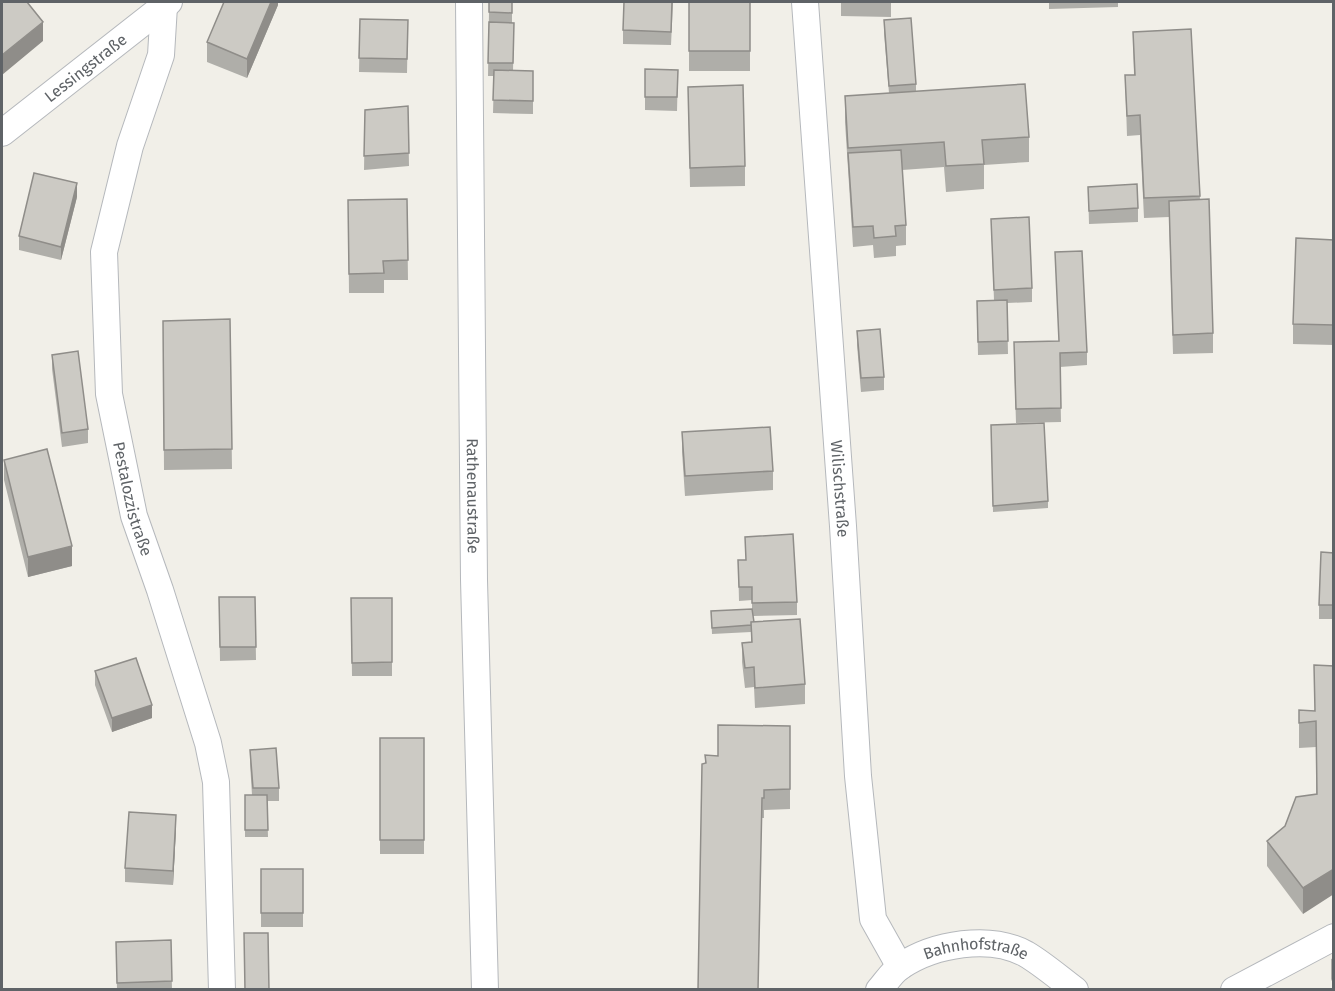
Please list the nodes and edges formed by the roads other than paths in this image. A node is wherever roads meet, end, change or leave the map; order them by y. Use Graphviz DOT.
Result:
graph roads {
  1 [pos="470,2"];
  2 [pos="805,2"];
  3 [pos="166,4"];
  4 [pos="2,133"];
  5 [pos="1334,937"];
  6 [pos="900,967"];
  7 [pos="222,990"];
  8 [pos="485,990"];
  9 [pos="879,990"];
  10 [pos="1075,990"];
  11 [pos="1234,990"];
  1 -- 8 [label="street, Rathenaustraße"];
  2 -- 6 [label="street, Wilischstraße"];
  3 -- 4 [label="street, Lessingstraße"];
  3 -- 7 [label="street, Pestalozzistraße"];
  5 -- 11 [label="street"];
  6 -- 9 [label="street, Bahnhofstraße"];
  6 -- 10 [label="street, Bahnhofstraße"];
}
